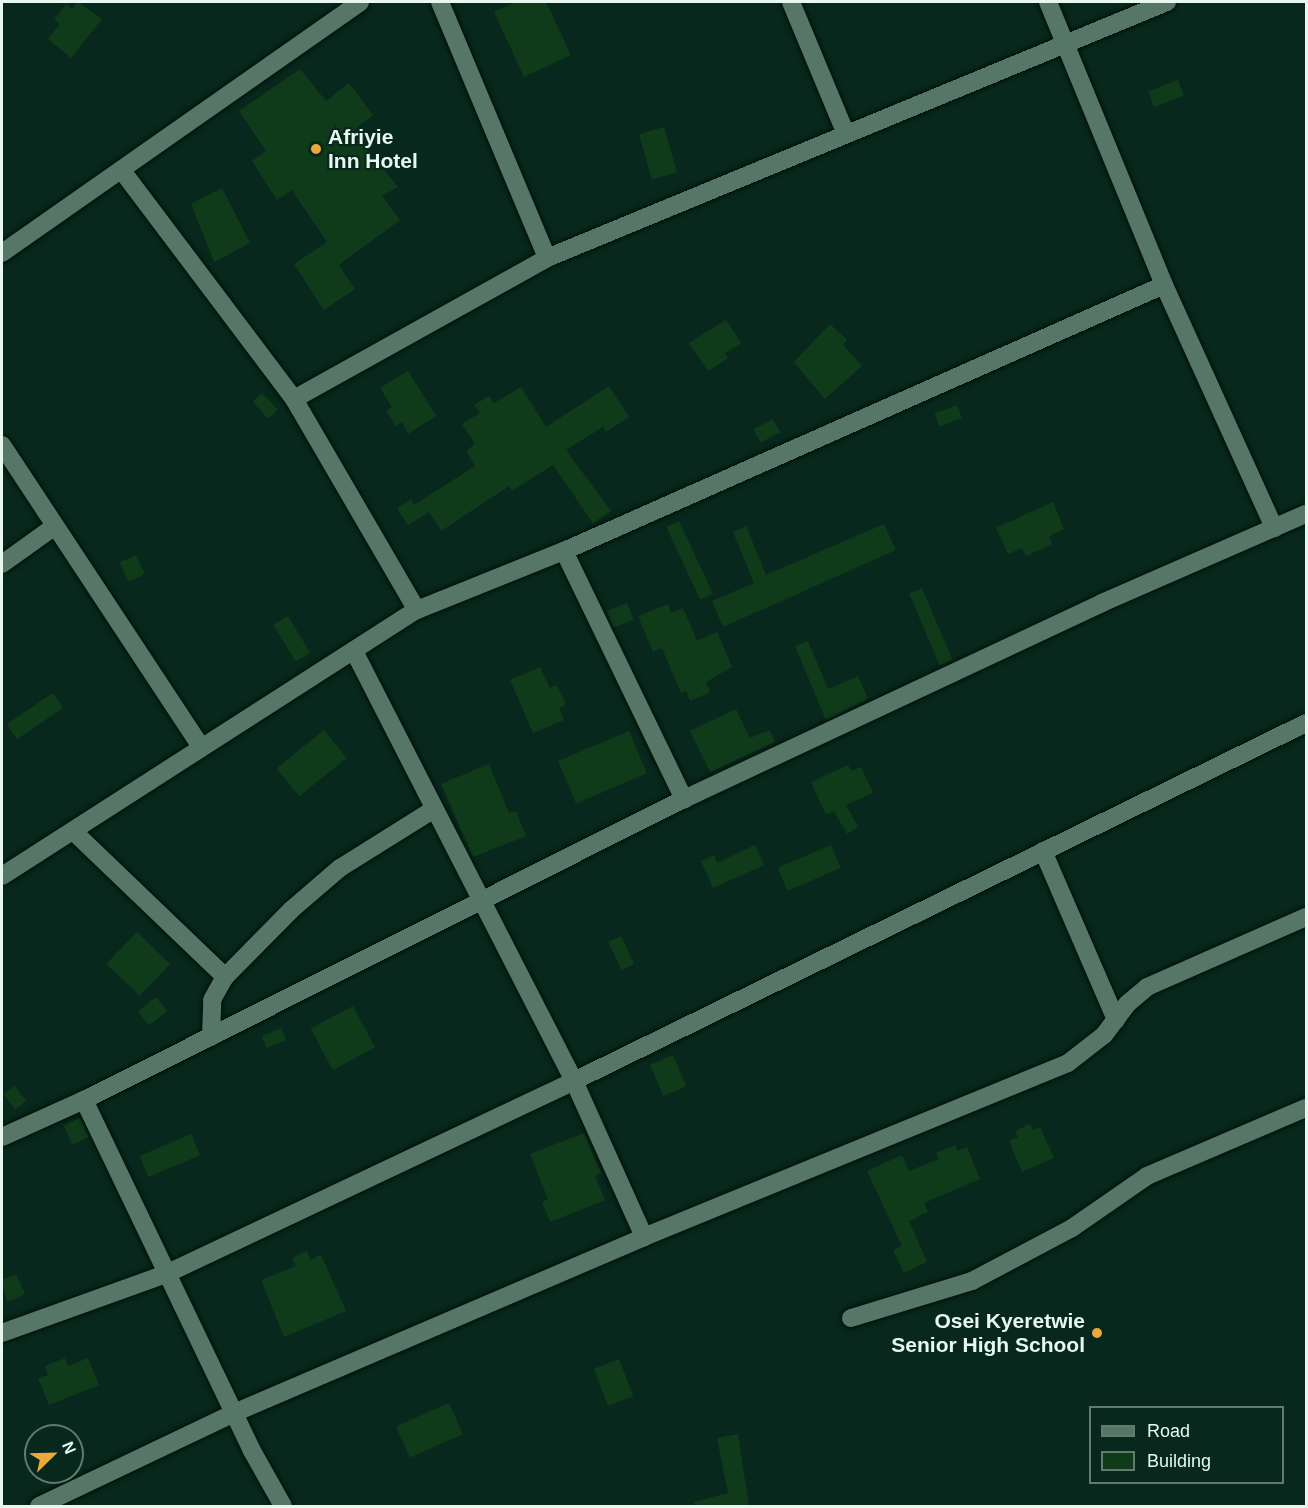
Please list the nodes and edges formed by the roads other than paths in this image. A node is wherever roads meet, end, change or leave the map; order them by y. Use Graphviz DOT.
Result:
graph roads {
  1 [pos="360,2"];
  2 [pos="440,2"];
  3 [pos="791,2"];
  4 [pos="1047,2"];
  5 [pos="1167,2"];
  6 [pos="1066,44"];
  7 [pos="845,132"];
  8 [pos="123,172"];
  9 [pos="2,254"];
  10 [pos="547,258"];
  11 [pos="1164,285"];
  12 [pos="294,399"];
  13 [pos="2,445"];
  14 [pos="1306,514"];
  15 [pos="55,526"];
  16 [pos="1274,528"];
  17 [pos="564,550"];
  18 [pos="2,564"];
  19 [pos="417,610"];
  20 [pos="355,653"];
  21 [pos="1306,723"];
  22 [pos="201,747"];
  23 [pos="684,799"];
  24 [pos="434,809"];
  25 [pos="73,831"];
  26 [pos="1043,851"];
  27 [pos="2,876"];
  28 [pos="482,901"];
  29 [pos="1306,917"];
  30 [pos="225,977"];
  31 [pos="1116,1020"];
  32 [pos="211,1037"];
  33 [pos="574,1081"];
  34 [pos="84,1100"];
  35 [pos="1306,1108"];
  36 [pos="2,1137"];
  37 [pos="644,1237"];
  38 [pos="166,1274"];
  39 [pos="851,1318"];
  40 [pos="2,1334"];
  41 [pos="234,1413"];
  42 [pos="39,1506"];
  43 [pos="283,1506"];
  1 -- 8 [label="street"];
  2 -- 10 [label="street"];
  3 -- 7 [label="street"];
  4 -- 6 [label="street"];
  5 -- 6 [label="street"];
  6 -- 7 [label="street"];
  6 -- 11 [label="street"];
  7 -- 10 [label="street"];
  8 -- 9 [label="street"];
  8 -- 12 [label="street"];
  10 -- 12 [label="street"];
  11 -- 16 [label="street"];
  11 -- 17 [label="street"];
  12 -- 19 [label="street"];
  13 -- 15 [label="street"];
  14 -- 16 [label="street"];
  15 -- 18 [label="street"];
  15 -- 22 [label="street"];
  16 -- 23 [label="street"];
  17 -- 19 [label="street"];
  17 -- 23 [label="street"];
  19 -- 20 [label="street"];
  20 -- 22 [label="street"];
  20 -- 24 [label="street"];
  21 -- 26 [label="street"];
  22 -- 25 [label="street"];
  23 -- 28 [label="street"];
  24 -- 28 [label="street"];
  24 -- 30 [label="street"];
  25 -- 27 [label="street"];
  25 -- 30 [label="street"];
  26 -- 31 [label="street"];
  26 -- 33 [label="street"];
  28 -- 32 [label="street"];
  28 -- 33 [label="street"];
  29 -- 31 [label="street"];
  30 -- 32 [label="street"];
  31 -- 37 [label="street"];
  32 -- 34 [label="street"];
  33 -- 37 [label="street"];
  33 -- 38 [label="street"];
  34 -- 36 [label="street"];
  34 -- 38 [label="street"];
  35 -- 39 [label="street"];
  37 -- 41 [label="street"];
  38 -- 40 [label="street"];
  38 -- 41 [label="street"];
  41 -- 42 [label="street"];
  41 -- 43 [label="street"];
}
